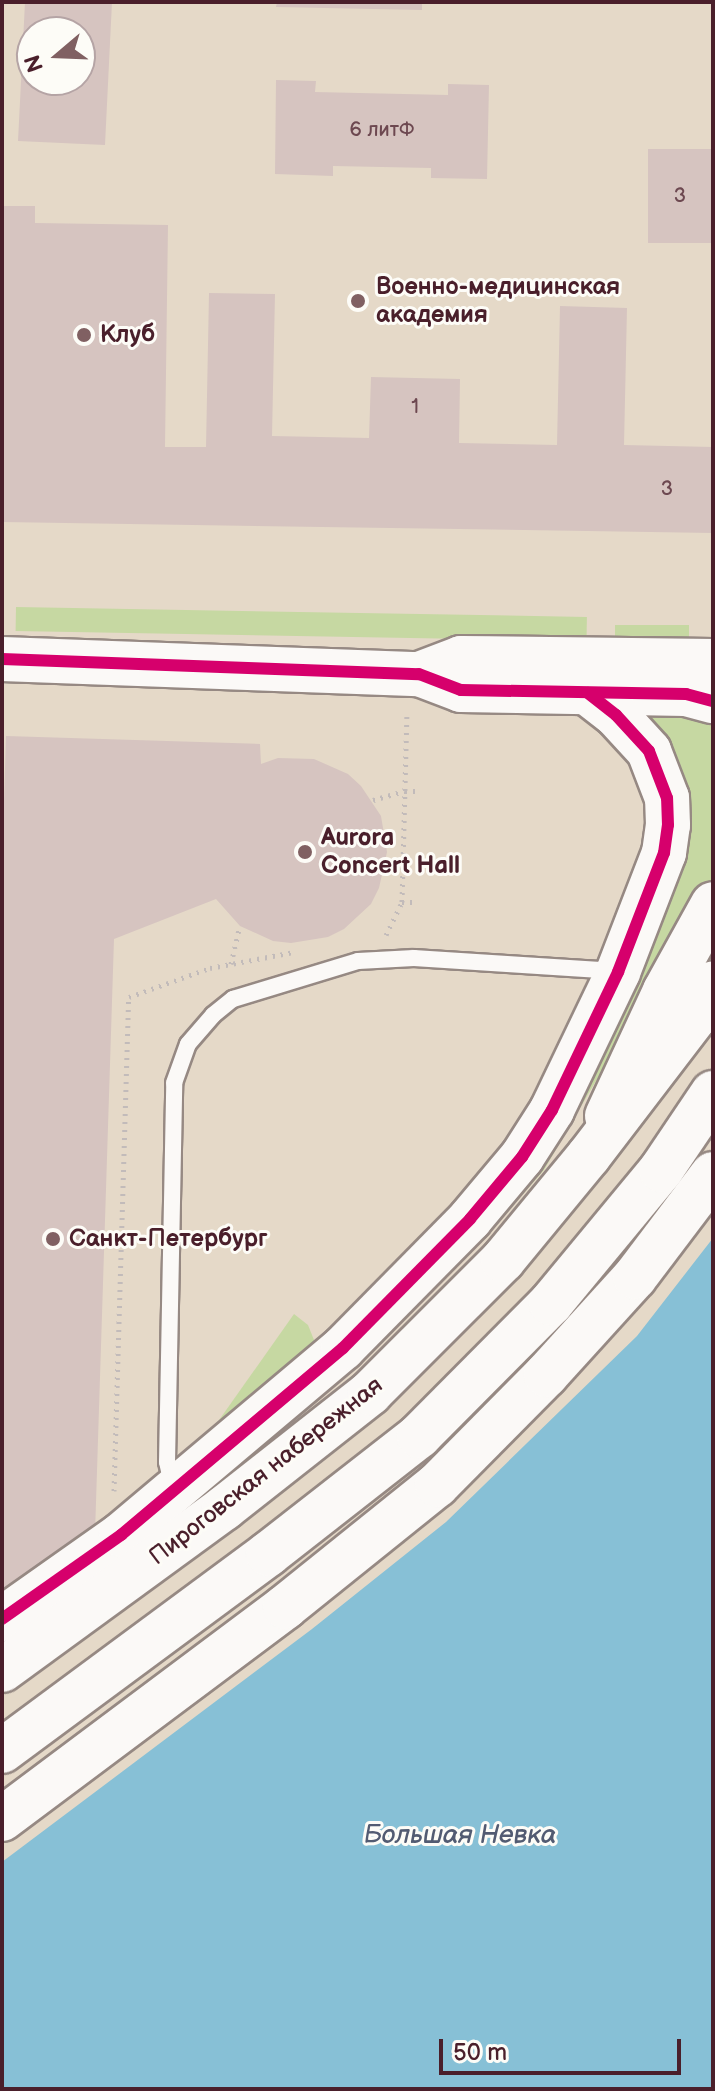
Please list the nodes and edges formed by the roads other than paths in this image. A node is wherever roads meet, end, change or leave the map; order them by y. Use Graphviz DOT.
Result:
graph roads {
  1 [pos="2,659"];
  2 [pos="713,661"];
  3 [pos="419,674"];
  4 [pos="588,693"];
  5 [pos="713,701"];
  6 [pos="713,904"];
  7 [pos="618,972"];
  8 [pos="713,983"];
  9 [pos="713,1093"];
  10 [pos="588,1157"];
  11 [pos="713,1174"];
  12 [pos="173,1488"];
  13 [pos="2,1619"];
  14 [pos="2,1670"];
  15 [pos="2,1751"];
  16 [pos="2,1819"];
  1 -- 3 [label="main road"];
  2 -- 3 [label="main road"];
  3 -- 4 [label="main road"];
  4 -- 5 [label="main road"];
  4 -- 7 [label="main road"];
  6 -- 10 [label="main road"];
  7 -- 12 [label="main road"];
  7 -- 12 [label="lane"];
  8 -- 10 [label="main road, Пироговская набережная"];
  9 -- 15 [label="main road"];
  10 -- 14 [label="main road, Пироговская набережная"];
  11 -- 16 [label="main road"];
  12 -- 13 [label="main road"];
}
